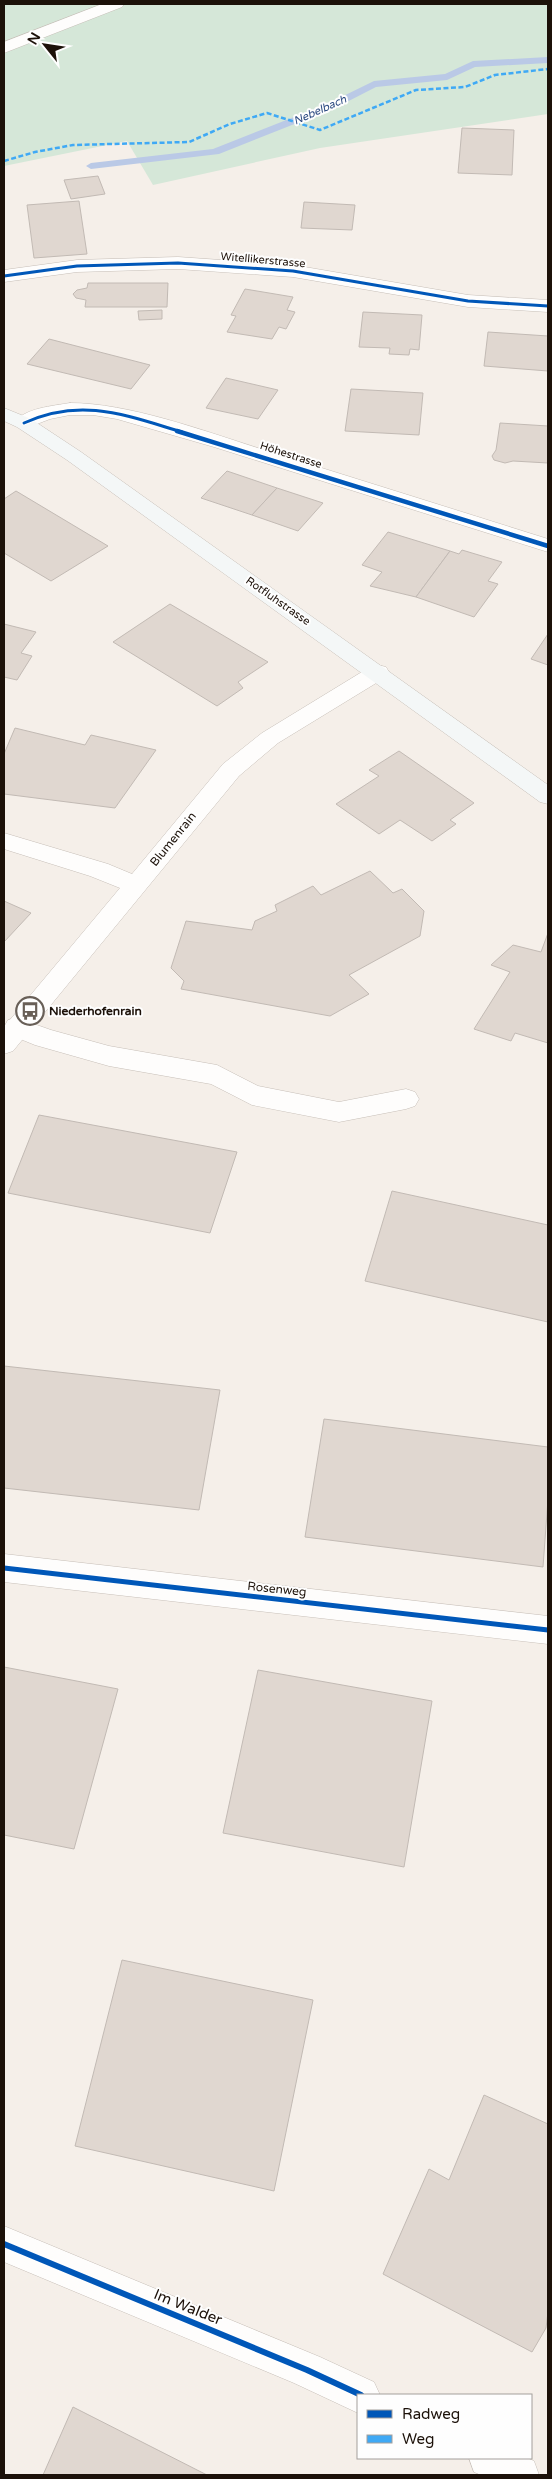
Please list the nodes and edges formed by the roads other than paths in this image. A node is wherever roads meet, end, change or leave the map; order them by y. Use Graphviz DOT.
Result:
graph roads {
  1 [pos="116,4"];
  2 [pos="4,48"];
  3 [pos="4,276"];
  4 [pos="548,306"];
  5 [pos="4,414"];
  6 [pos="24,423"];
  7 [pos="548,546"];
  8 [pos="378,672"];
  9 [pos="548,796"];
  10 [pos="4,841"];
  11 [pos="136,884"];
  12 [pos="10,1036"];
  13 [pos="406,1099"];
  14 [pos="4,1568"];
  15 [pos="548,1630"];
  16 [pos="4,2244"];
  17 [pos="359,2394"];
  18 [pos="490,2459"];
  19 [pos="520,2475"];
  1 -- 2 [label="street"];
  3 -- 4 [label="street, Witellikerstrasse"];
  5 -- 6 [label="main road, Rotfluhstrasse"];
  6 -- 7 [label="street, Höhestrasse"];
  6 -- 8 [label="main road, Rotfluhstrasse"];
  8 -- 9 [label="main road, Rotfluhstrasse"];
  8 -- 11 [label="street, Blumenrain"];
  10 -- 11 [label="street"];
  11 -- 12 [label="street, Blumenrain"];
  12 -- 13 [label="street"];
  14 -- 15 [label="street, Rosenweg"];
  16 -- 17 [label="street, Im Walder"];
  18 -- 19 [label="street"];
}
